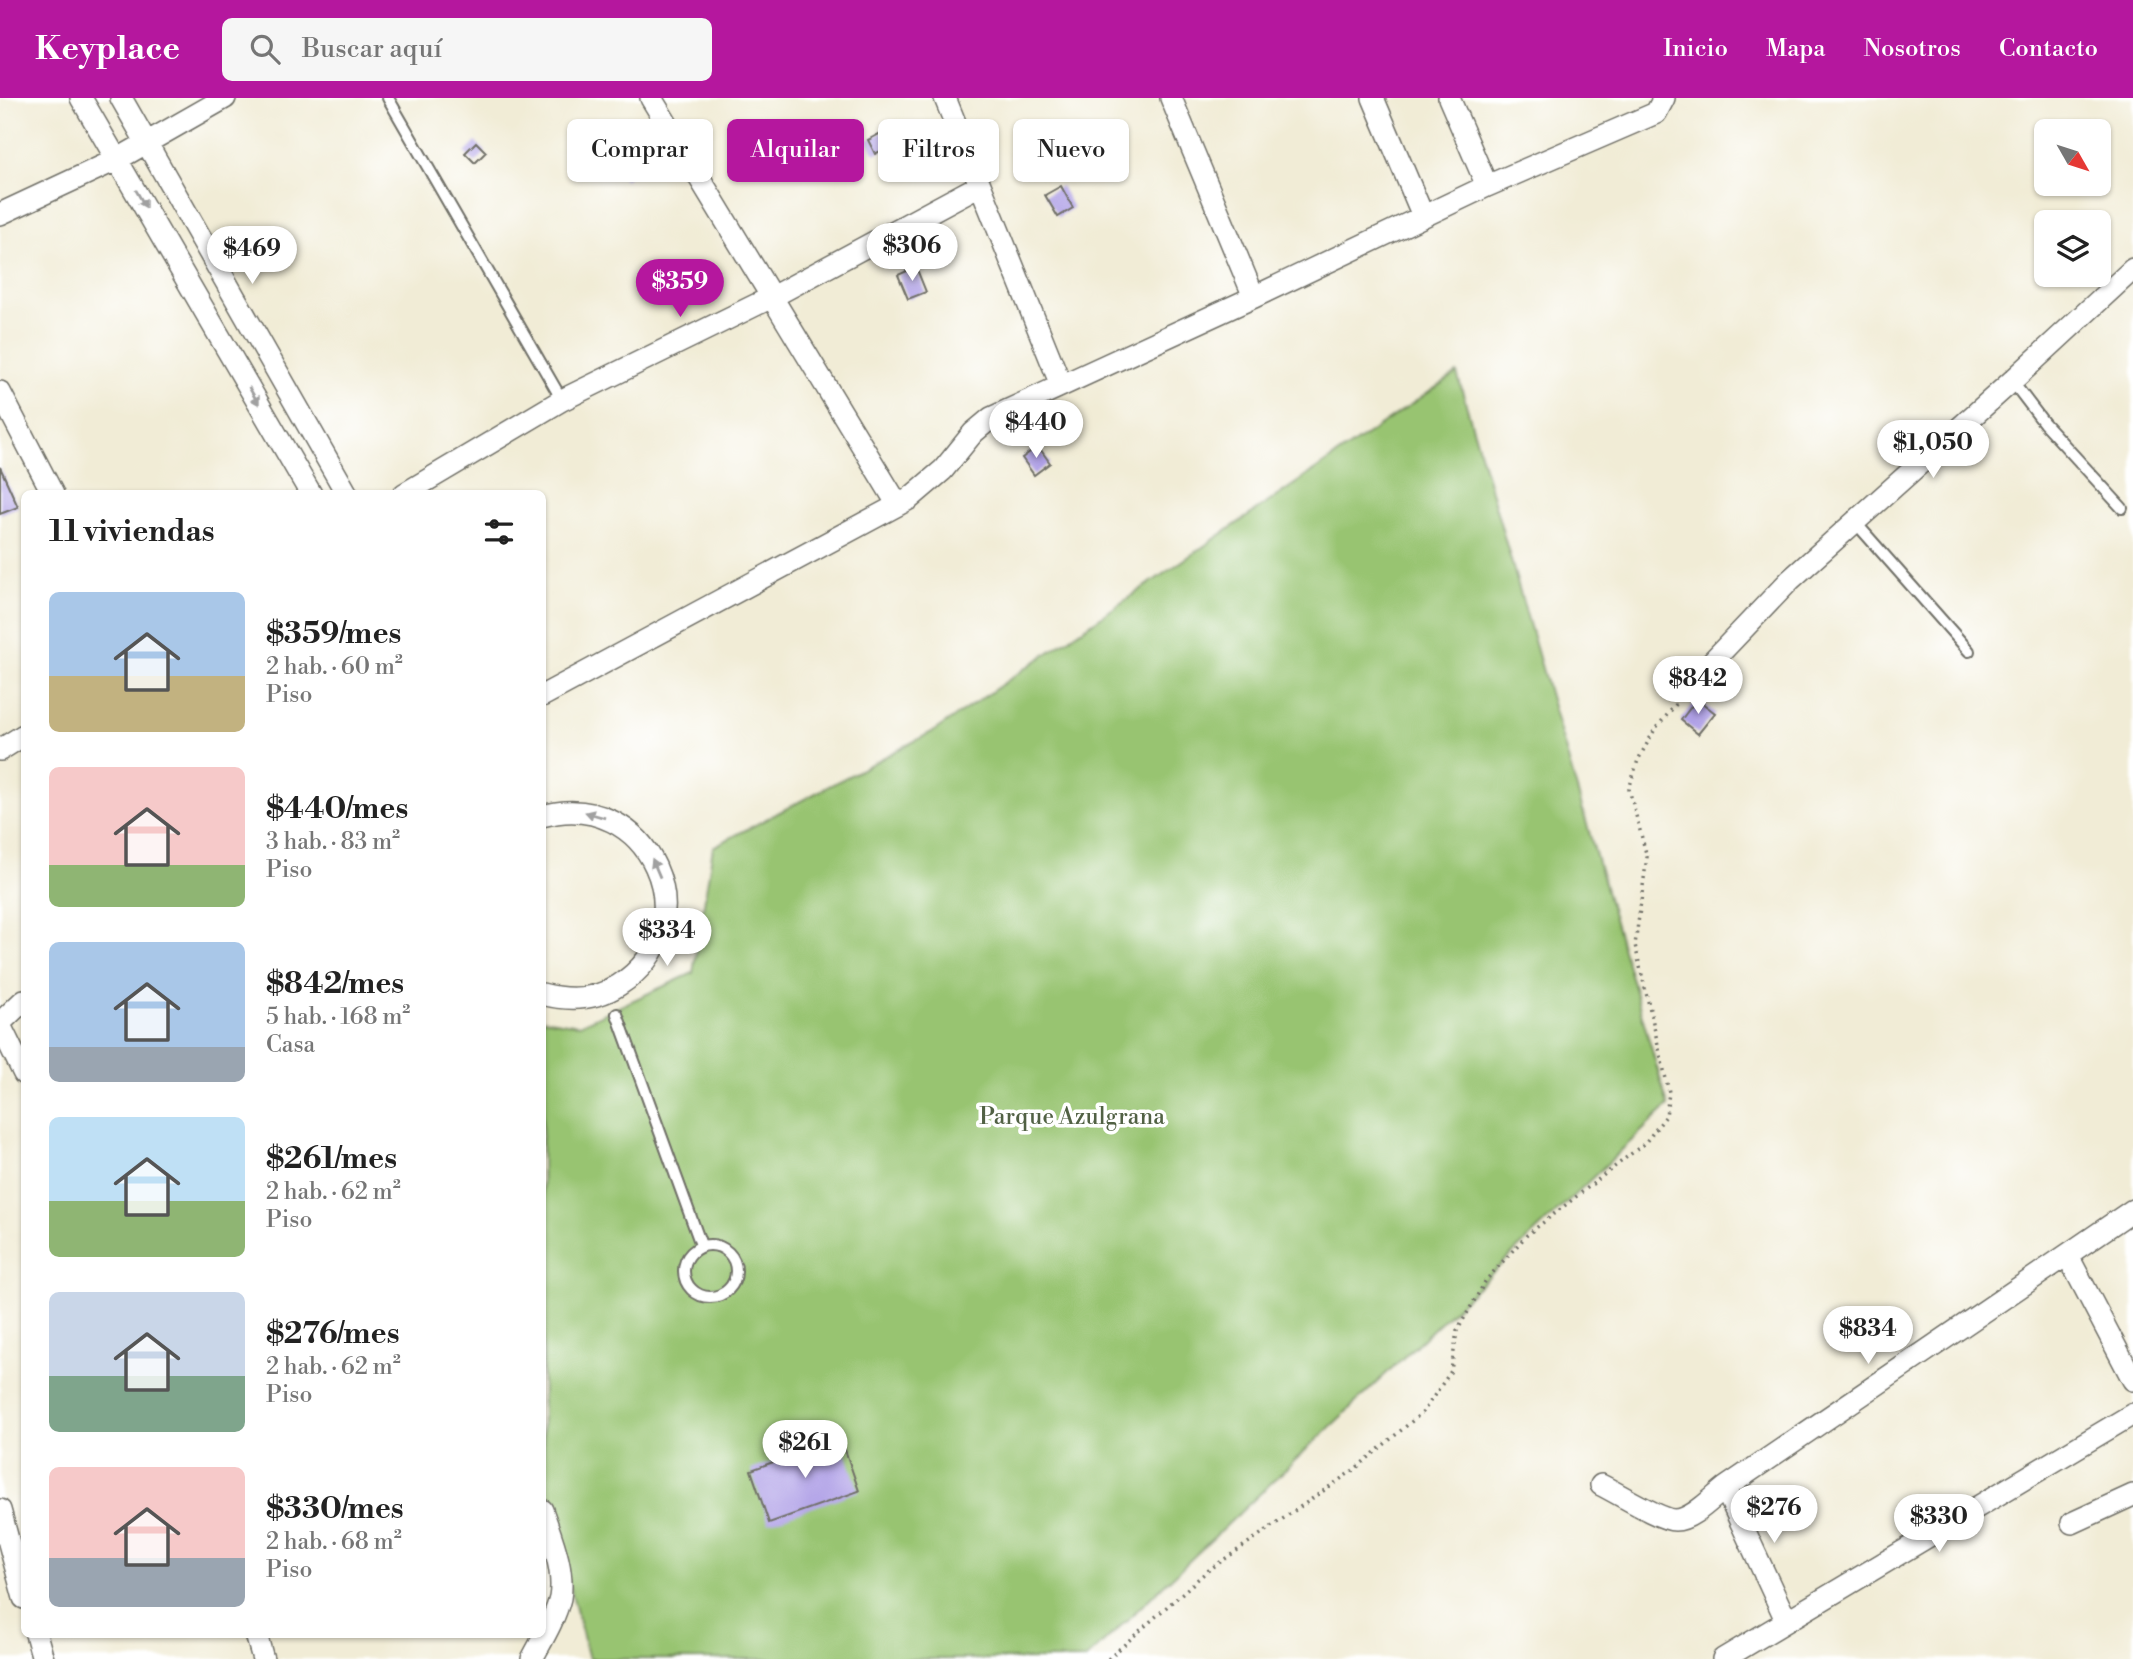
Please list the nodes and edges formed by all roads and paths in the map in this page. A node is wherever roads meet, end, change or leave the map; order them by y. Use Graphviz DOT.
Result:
graph roads {
  1 [pos="81,98"];
  2 [pos="121,98"];
  3 [pos="225,98"];
  4 [pos="388,98"];
  5 [pos="651,98"];
  6 [pos="945,98"];
  7 [pos="1171,98"];
  8 [pos="1373,98"];
  9 [pos="1448,98"];
  10 [pos="1664,98"];
  11 [pos="145,142"];
  12 [pos="118,159"];
  13 [pos="980,185"];
  14 [pos="1487,186"];
  15 [pos="0,214"];
  16 [pos="1423,216"];
  17 [pos="2133,269"];
  18 [pos="772,297"];
  19 [pos="1254,297"];
  20 [pos="2012,381"];
  21 [pos="1060,384"];
  22 [pos="0,392"];
  23 [pos="562,400"];
  24 [pos="50,490"];
  25 [pos="308,490"];
  26 [pos="345,490"];
  27 [pos="411,490"];
  28 [pos="898,505"];
  29 [pos="2122,508"];
  30 [pos="1855,522"];
  31 [pos="1969,651"];
  32 [pos="1707,667"];
  33 [pos="546,694"];
  34 [pos="21,737"];
  35 [pos="0,750"];
  36 [pos="546,815"];
  37 [pos="546,995"];
  38 [pos="21,1003"];
  39 [pos="613,1003"];
  40 [pos="0,1024"];
  41 [pos="21,1068"];
  42 [pos="2133,1210"];
  43 [pos="701,1245"];
  44 [pos="2068,1256"];
  45 [pos="2133,1380"];
  46 [pos="2133,1414"];
  47 [pos="1601,1485"];
  48 [pos="1725,1488"];
  49 [pos="2133,1494"];
  50 [pos="0,1510"];
  51 [pos="546,1523"];
  52 [pos="2072,1523"];
  53 [pos="13,1569"];
  54 [pos="21,1590"];
  55 [pos="1786,1619"];
  56 [pos="546,1631"];
  57 [pos="37,1638"];
  58 [pos="257,1638"];
  59 [pos="542,1638"];
  60 [pos="43,1659"];
  61 [pos="263,1659"];
  62 [pos="532,1659"];
  63 [pos="1108,1659"];
  64 [pos="1723,1659"];
  1 -- 12 [label="street"];
  2 -- 11 [label="street"];
  3 -- 11 [label="street"];
  4 -- 23 [label="lane"];
  5 -- 18 [label="street"];
  6 -- 13 [label="street"];
  7 -- 19 [label="street"];
  8 -- 16 [label="street"];
  9 -- 14 [label="street"];
  10 -- 14 [label="street"];
  11 -- 12 [label="street"];
  11 -- 26 [label="street"];
  12 -- 15 [label="street"];
  12 -- 25 [label="street, one-way"];
  13 -- 18 [label="street"];
  13 -- 21 [label="street"];
  14 -- 16 [label="street"];
  16 -- 19 [label="street"];
  17 -- 20 [label="street"];
  18 -- 23 [label="street"];
  18 -- 28 [label="street"];
  19 -- 21 [label="street"];
  20 -- 29 [label="lane"];
  20 -- 30 [label="street"];
  21 -- 28 [label="street"];
  22 -- 24 [label="street"];
  23 -- 27 [label="street"];
  28 -- 33 [label="street"];
  30 -- 31 [label="lane"];
  30 -- 32 [label="street"];
  32 -- 63 [label="path"];
  34 -- 35 [label="street"];
  39 -- 36 [label="street, one-way"];
  37 -- 39 [label="street"];
  38 -- 40 [label="street"];
  39 -- 43 [label="lane"];
  40 -- 41 [label="street"];
  42 -- 44 [label="street"];
  43 -- 43 [label="lane"];
  44 -- 45 [label="street"];
  44 -- 48 [label="street"];
  46 -- 55 [label="street"];
  47 -- 48 [label="street"];
  48 -- 55 [label="street"];
  49 -- 52 [label="street"];
  50 -- 53 [label="street"];
  51 -- 56 [label="street"];
  53 -- 54 [label="street"];
  55 -- 64 [label="street"];
  57 -- 60 [label="street"];
  58 -- 61 [label="street"];
  59 -- 62 [label="street"];
}
